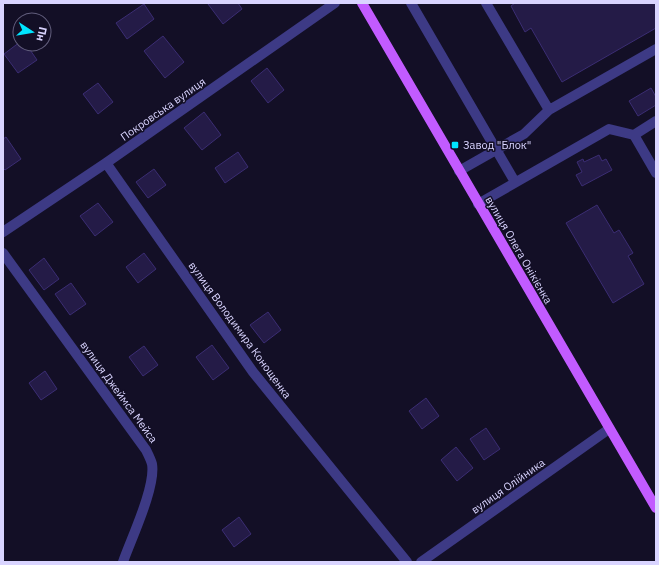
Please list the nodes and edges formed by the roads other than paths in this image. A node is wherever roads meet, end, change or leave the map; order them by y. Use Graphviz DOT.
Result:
graph roads {
  1 [pos="335,3"];
  2 [pos="362,3"];
  3 [pos="411,3"];
  4 [pos="486,3"];
  5 [pos="656,49"];
  6 [pos="549,110"];
  7 [pos="656,121"];
  8 [pos="634,135"];
  9 [pos="496,150"];
  10 [pos="106,163"];
  11 [pos="459,171"];
  12 [pos="656,173"];
  13 [pos="515,182"];
  14 [pos="478,204"];
  15 [pos="3,232"];
  16 [pos="3,253"];
  17 [pos="610,429"];
  18 [pos="656,508"];
  19 [pos="123,562"];
  20 [pos="407,562"];
  21 [pos="421,562"];
  1 -- 10 [label="street, Покровська вулиця"];
  2 -- 11 [label="main road, вулиця Олега Онікієнка"];
  3 -- 9 [label="street"];
  4 -- 6 [label="street"];
  5 -- 6 [label="street"];
  6 -- 9 [label="street"];
  7 -- 8 [label="street"];
  8 -- 12 [label="street"];
  8 -- 13 [label="street"];
  9 -- 11 [label="street"];
  9 -- 13 [label="street"];
  10 -- 15 [label="street, Покровська вулиця"];
  10 -- 20 [label="street, вулиця Володимира Конощенка"];
  11 -- 14 [label="main road, вулиця Олега Онікієнка"];
  13 -- 14 [label="street"];
  14 -- 17 [label="main road, вулиця Олега Онікієнка"];
  16 -- 19 [label="street, вулиця Джеймса Мейса"];
  17 -- 18 [label="main road, вулиця Олега Онікієнка"];
  17 -- 21 [label="street, вулиця Олійника"];
}
